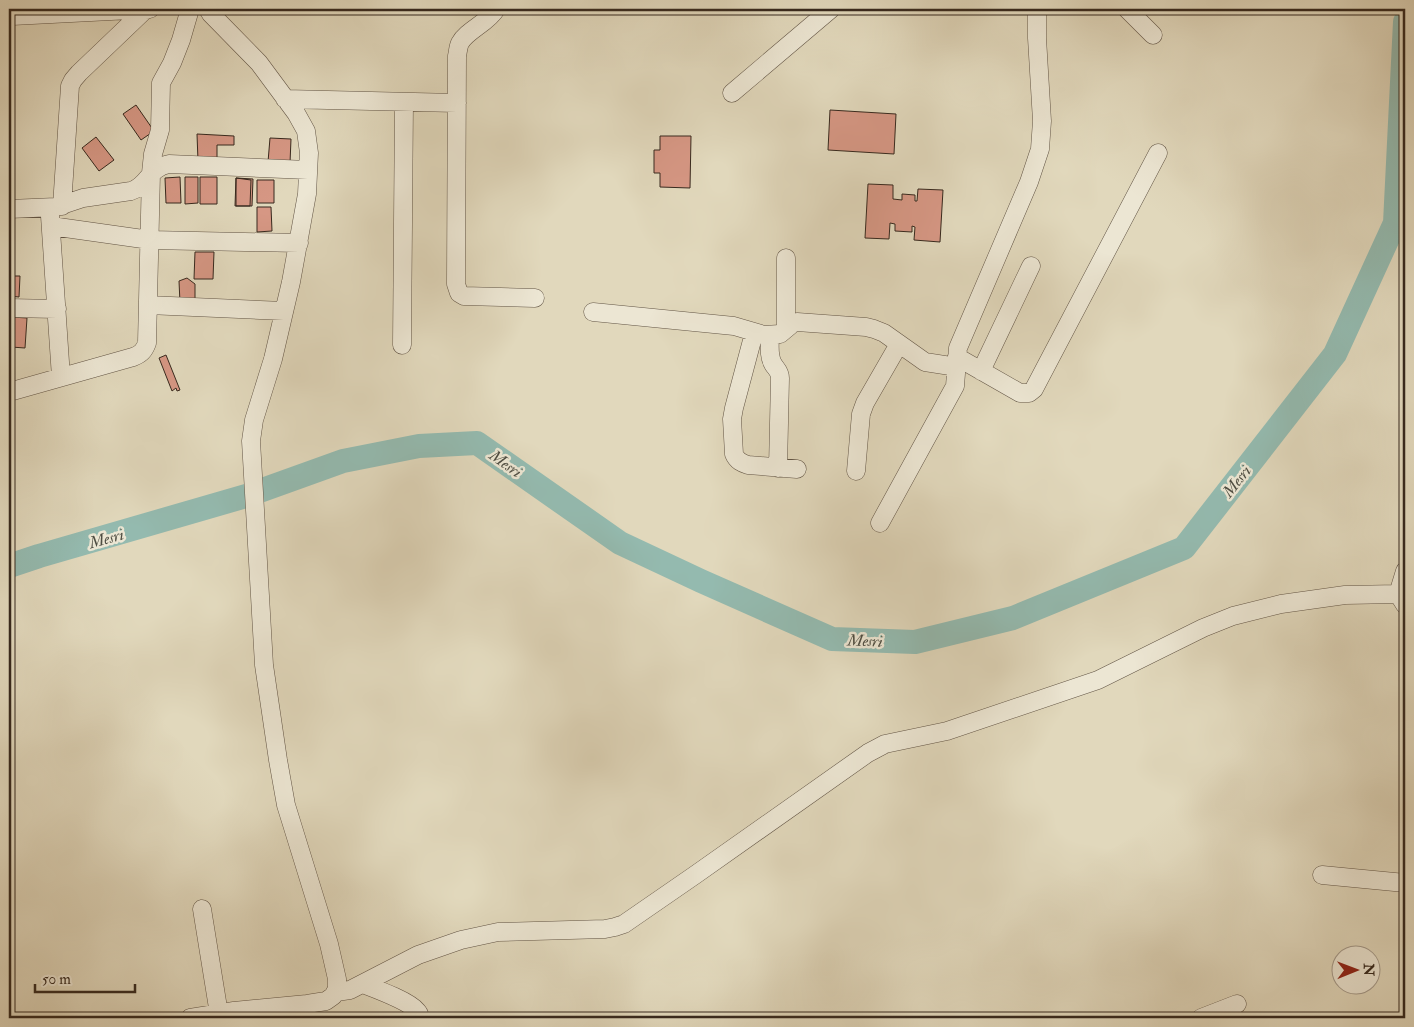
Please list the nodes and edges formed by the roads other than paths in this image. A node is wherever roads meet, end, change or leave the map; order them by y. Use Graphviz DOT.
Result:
graph roads {
  1 [pos="146,9"];
  2 [pos="150,9"];
  3 [pos="190,9"];
  4 [pos="208,9"];
  5 [pos="496,9"];
  6 [pos="831,9"];
  7 [pos="1038,9"];
  8 [pos="1127,9"];
  9 [pos="12,16"];
  10 [pos="1153,35"];
  11 [pos="732,93"];
  12 [pos="286,99"];
  13 [pos="404,102"];
  14 [pos="457,103"];
  15 [pos="1158,153"];
  16 [pos="308,170"];
  17 [pos="151,173"];
  18 [pos="56,207"];
  19 [pos="9,209"];
  20 [pos="51,226"];
  21 [pos="150,240"];
  22 [pos="299,243"];
  23 [pos="786,258"];
  24 [pos="1031,266"];
  25 [pos="535,298"];
  26 [pos="148,305"];
  27 [pos="9,308"];
  28 [pos="57,309"];
  29 [pos="284,312"];
  30 [pos="593,312"];
  31 [pos="786,329"];
  32 [pos="762,334"];
  33 [pos="402,344"];
  34 [pos="899,344"];
  35 [pos="957,362"];
  36 [pos="981,371"];
  37 [pos="61,377"];
  38 [pos="9,392"];
  39 [pos="778,468"];
  40 [pos="797,469"];
  41 [pos="856,471"];
  42 [pos="880,524"];
  43 [pos="1403,589"];
  44 [pos="1322,875"];
  45 [pos="1405,883"];
  46 [pos="202,909"];
  47 [pos="363,984"];
  48 [pos="336,992"];
  49 [pos="1238,1004"];
  50 [pos="280,1013"];
  51 [pos="215,1016"];
  52 [pos="190,1018"];
  53 [pos="420,1018"];
  54 [pos="1200,1018"];
  1 -- 2 [label="street"];
  1 -- 9 [label="street"];
  1 -- 18 [label="street"];
  3 -- 17 [label="street"];
  4 -- 12 [label="street"];
  5 -- 14 [label="street"];
  6 -- 11 [label="street"];
  7 -- 35 [label="street"];
  8 -- 10 [label="street"];
  12 -- 13 [label="street"];
  12 -- 16 [label="street"];
  13 -- 14 [label="street"];
  13 -- 33 [label="street"];
  14 -- 25 [label="street"];
  15 -- 36 [label="street"];
  16 -- 17 [label="street"];
  16 -- 22 [label="street"];
  17 -- 18 [label="street"];
  17 -- 21 [label="street"];
  18 -- 19 [label="street"];
  18 -- 20 [label="street"];
  20 -- 21 [label="street"];
  20 -- 28 [label="street"];
  21 -- 22 [label="street"];
  21 -- 26 [label="street"];
  22 -- 29 [label="street"];
  23 -- 31 [label="street"];
  24 -- 36 [label="street"];
  26 -- 29 [label="street"];
  26 -- 37 [label="street"];
  27 -- 28 [label="street"];
  28 -- 37 [label="street"];
  29 -- 48 [label="street"];
  30 -- 32 [label="street"];
  31 -- 32 [label="street"];
  31 -- 34 [label="street"];
  32 -- 39 [label="street"];
  32 -- 39 [label="street"];
  34 -- 35 [label="street"];
  34 -- 41 [label="street"];
  35 -- 36 [label="street"];
  35 -- 42 [label="street"];
  37 -- 38 [label="street"];
  39 -- 40 [label="street"];
  43 -- 47 [label="street"];
  44 -- 45 [label="street"];
  46 -- 51 [label="street"];
  47 -- 48 [label="street"];
  47 -- 53 [label="street"];
  48 -- 50 [label="street"];
  49 -- 54 [label="street"];
  50 -- 51 [label="street"];
  51 -- 52 [label="street"];
}
